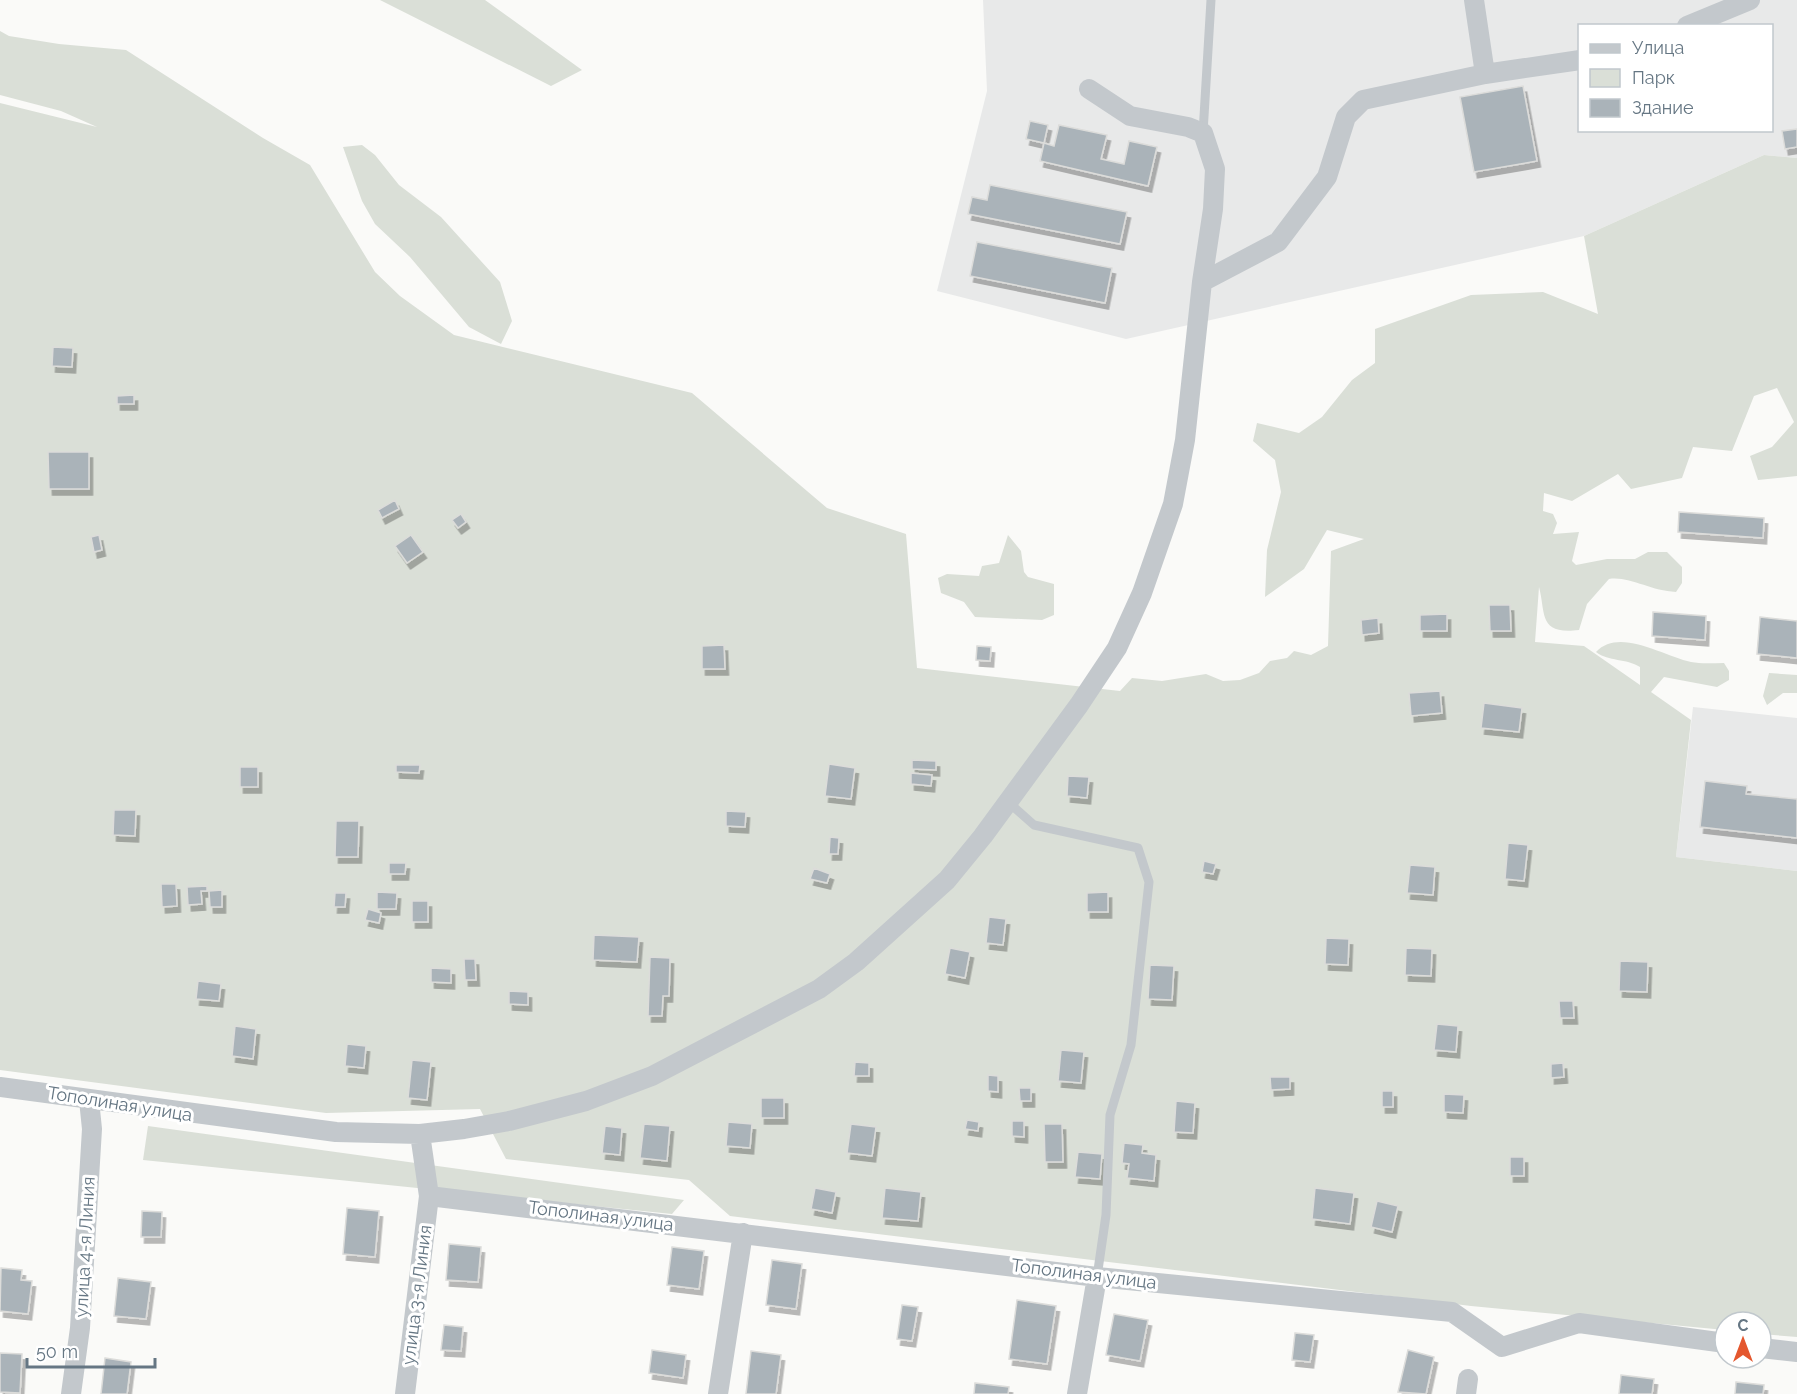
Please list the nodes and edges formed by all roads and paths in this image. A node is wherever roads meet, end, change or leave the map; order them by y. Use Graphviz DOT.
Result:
graph roads {
  1 [pos="1211,0"];
  2 [pos="1474,0"];
  3 [pos="1750,0"];
  4 [pos="1692,24"];
  5 [pos="1578,60"];
  6 [pos="1485,74"];
  7 [pos="1089,90"];
  8 [pos="1203,133"];
  9 [pos="1202,282"];
  10 [pos="1008,802"];
  11 [pos="0,1087"];
  12 [pos="89,1100"];
  13 [pos="420,1134"];
  14 [pos="429,1196"];
  15 [pos="743,1233"];
  16 [pos="1097,1277"];
  17 [pos="1713,1342"];
  18 [pos="1773,1349"];
  19 [pos="1797,1352"];
  20 [pos="71,1394"];
  21 [pos="405,1394"];
  22 [pos="718,1394"];
  23 [pos="1077,1394"];
  1 -- 8 [label="lane"];
  2 -- 6 [label="street"];
  3 -- 4 [label="street"];
  5 -- 6 [label="street"];
  6 -- 9 [label="street"];
  7 -- 8 [label="street"];
  8 -- 9 [label="street, Тополиная улица"];
  9 -- 10 [label="street, Тополиная улица"];
  10 -- 13 [label="street, Тополиная улица"];
  10 -- 16 [label="lane"];
  11 -- 12 [label="street, Тополиная улица"];
  12 -- 13 [label="street, Тополиная улица"];
  12 -- 20 [label="street, улица 4-я Линия"];
  13 -- 14 [label="street, улица 3-я Линия"];
  14 -- 15 [label="street, Тополиная улица"];
  14 -- 21 [label="street, улица 3-я Линия"];
  15 -- 16 [label="street, Тополиная улица"];
  15 -- 22 [label="street"];
  16 -- 17 [label="street, Тополиная улица"];
  16 -- 23 [label="street"];
  18 -- 19 [label="street"];
}
